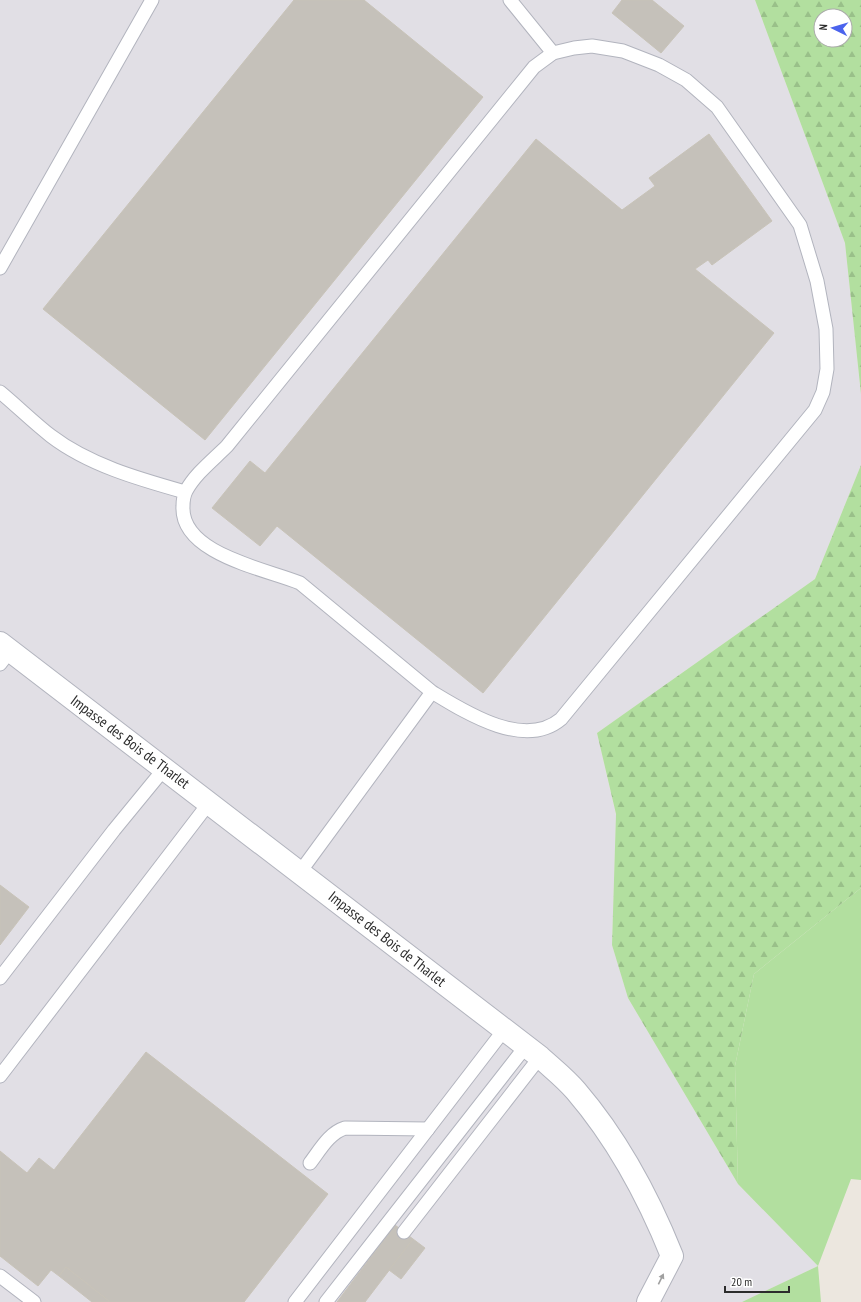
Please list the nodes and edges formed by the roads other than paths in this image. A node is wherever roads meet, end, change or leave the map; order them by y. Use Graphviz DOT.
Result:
graph roads {
  1 [pos="152,0"];
  2 [pos="510,0"];
  3 [pos="553,53"];
  4 [pos="0,268"];
  5 [pos="0,392"];
  6 [pos="185,492"];
  7 [pos="3,653"];
  8 [pos="432,692"];
  9 [pos="164,769"];
  10 [pos="209,803"];
  11 [pos="300,872"];
  12 [pos="0,978"];
  13 [pos="504,1030"];
  14 [pos="534,1051"];
  15 [pos="0,1076"];
  16 [pos="428,1129"];
  17 [pos="310,1163"];
  18 [pos="404,1232"];
  19 [pos="0,1276"];
  20 [pos="34,1302"];
  21 [pos="295,1302"];
  22 [pos="326,1302"];
  23 [pos="648,1302"];
  1 -- 4 [label="lane"];
  2 -- 3 [label="lane"];
  3 -- 6 [label="lane"];
  3 -- 8 [label="lane"];
  5 -- 6 [label="lane"];
  6 -- 8 [label="lane"];
  7 -- 9 [label="street, Impasse des Bois de Tharlet"];
  8 -- 11 [label="lane"];
  9 -- 10 [label="street, Impasse des Bois de Tharlet"];
  9 -- 12 [label="lane"];
  10 -- 11 [label="street, Impasse des Bois de Tharlet"];
  10 -- 15 [label="lane"];
  11 -- 13 [label="street, Impasse des Bois de Tharlet"];
  13 -- 14 [label="street, Impasse des Bois de Tharlet"];
  13 -- 16 [label="lane"];
  14 -- 18 [label="lane"];
  14 -- 22 [label="lane"];
  23 -- 14 [label="street, Impasse des Bois de Tharlet, one-way"];
  16 -- 17 [label="lane"];
  16 -- 21 [label="lane"];
  19 -- 20 [label="lane"];
}
